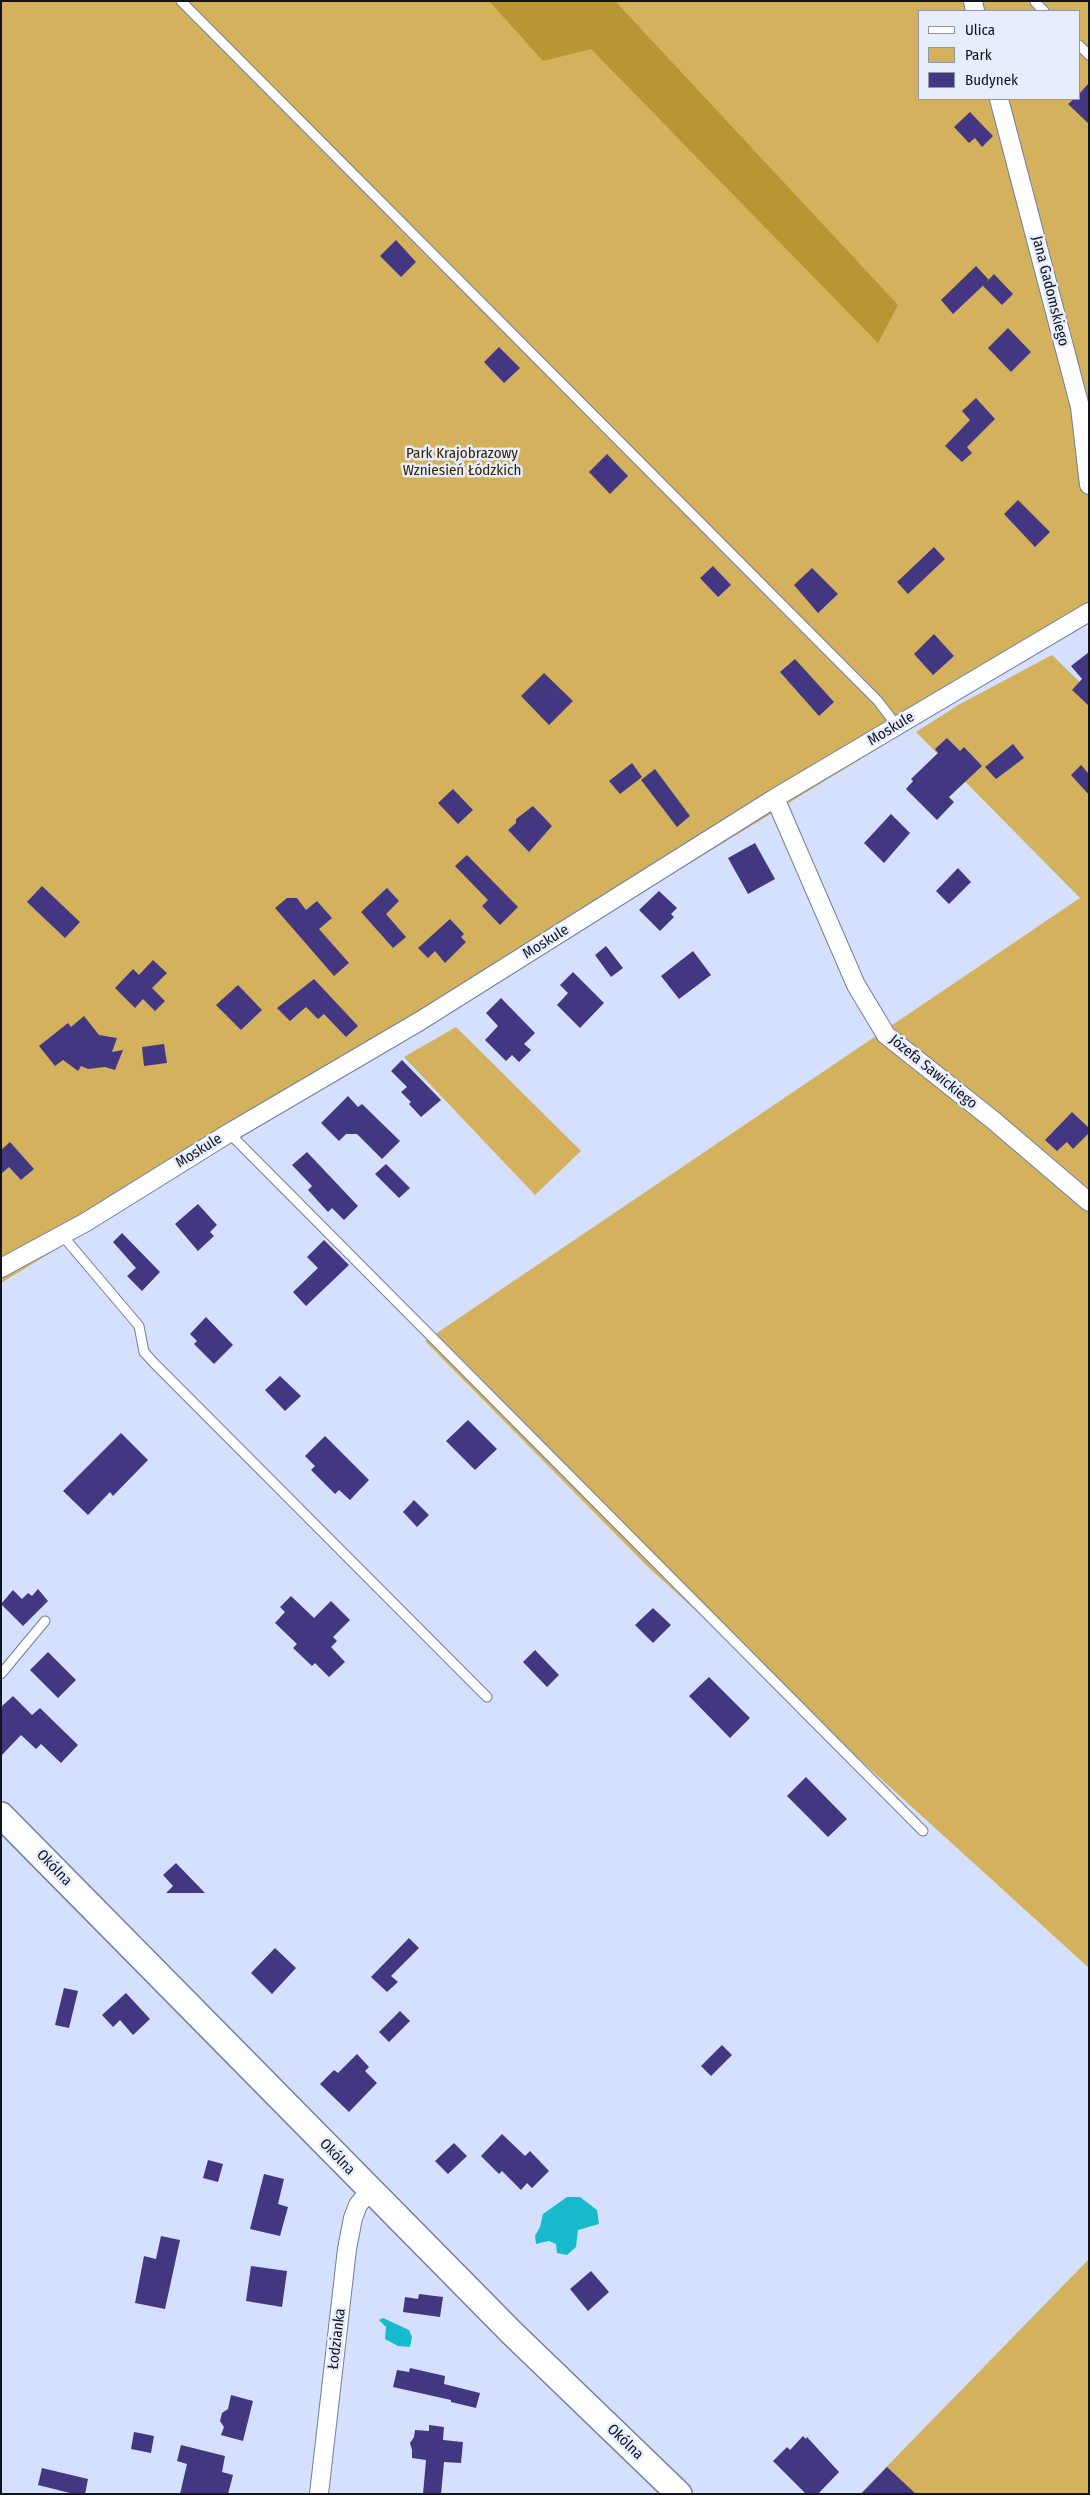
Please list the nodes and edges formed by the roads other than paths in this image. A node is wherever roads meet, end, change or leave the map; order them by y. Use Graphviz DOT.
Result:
graph roads {
  1 [pos="181,1"];
  2 [pos="1080,46"];
  3 [pos="1089,55"];
  4 [pos="999,100"];
  5 [pos="1089,485"];
  6 [pos="1089,612"];
  7 [pos="897,726"];
  8 [pos="775,798"];
  9 [pos="229,1133"];
  10 [pos="1089,1202"];
  11 [pos="62,1235"];
  12 [pos="1,1268"];
  13 [pos="46,1621"];
  14 [pos="1,1674"];
  15 [pos="487,1697"];
  16 [pos="1,1815"];
  17 [pos="923,1831"];
  18 [pos="370,2190"];
  19 [pos="319,2494"];
  20 [pos="679,2494"];
  1 -- 7 [label="lane"];
  2 -- 3 [label="lane"];
  4 -- 5 [label="street, Jana Gadomskiego"];
  6 -- 7 [label="street, Moskule"];
  7 -- 8 [label="street, Moskule"];
  8 -- 9 [label="street, Moskule"];
  8 -- 10 [label="street, Józefa Sawickiego"];
  9 -- 11 [label="street, Moskule"];
  9 -- 17 [label="lane"];
  11 -- 12 [label="street, Moskule"];
  11 -- 15 [label="lane"];
  13 -- 14 [label="lane"];
  16 -- 18 [label="street, Okólna"];
  18 -- 19 [label="street, Łodzianka"];
  18 -- 20 [label="street, Okólna"];
}
